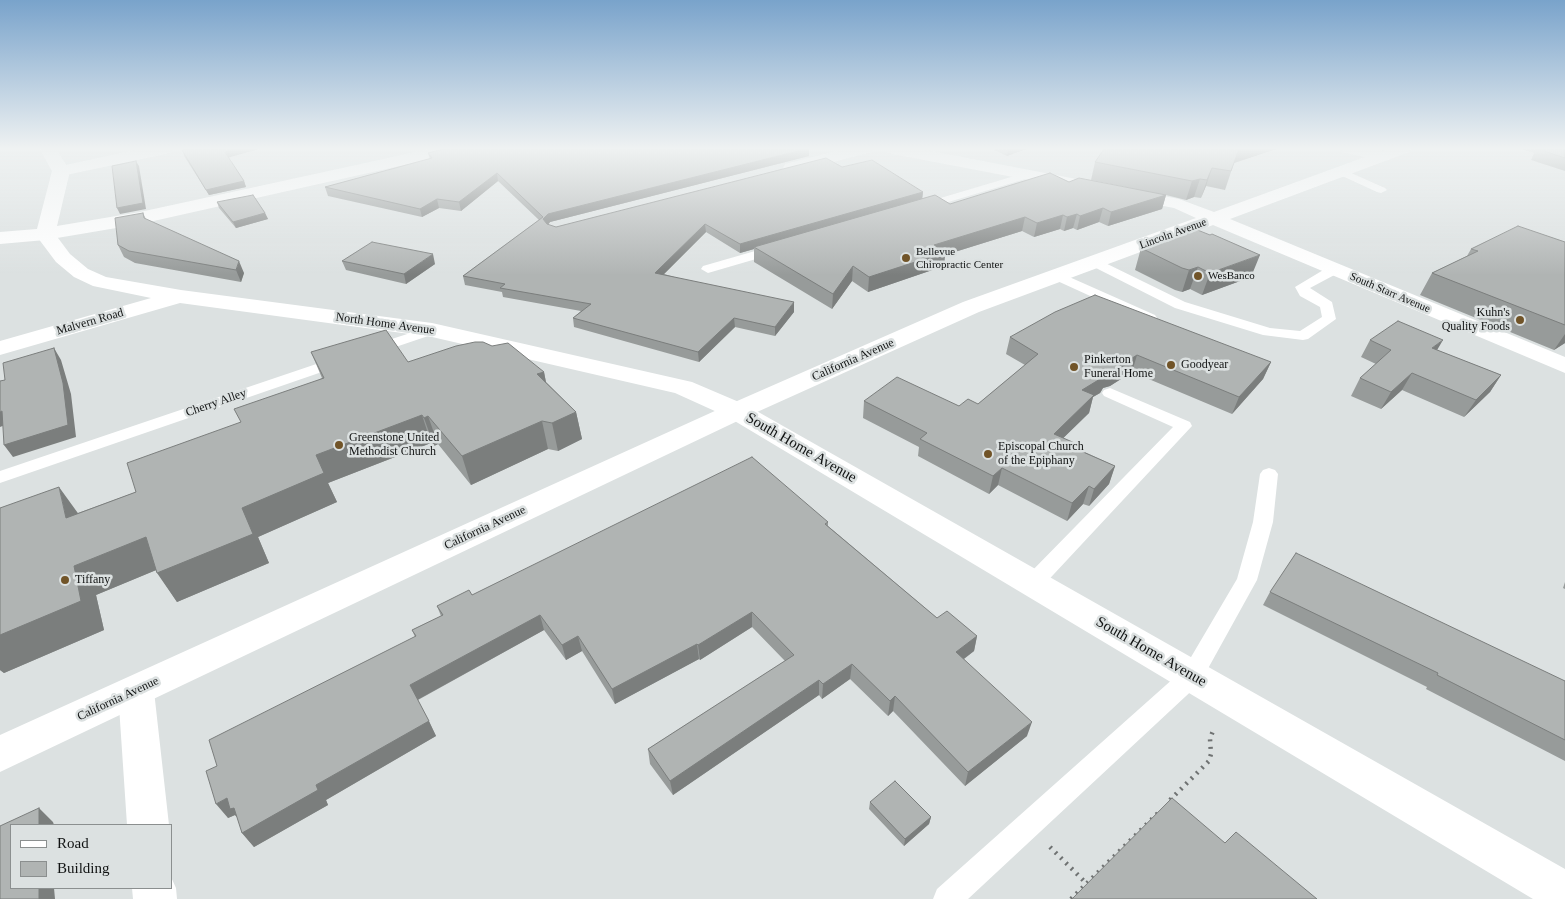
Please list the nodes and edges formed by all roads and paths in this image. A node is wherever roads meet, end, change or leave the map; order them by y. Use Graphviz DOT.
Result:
graph roads {
  1 [pos="56,191"];
  2 [pos="263,191"];
  3 [pos="975,191"];
  4 [pos="1113,191"];
  5 [pos="1291,191"];
  6 [pos="904,212"];
  7 [pos="1215,219"];
  8 [pos="45,234"];
  9 [pos="0,238"];
  10 [pos="792,245"];
  11 [pos="1094,262"];
  12 [pos="708,269"];
  13 [pos="1335,269"];
  14 [pos="1058,276"];
  15 [pos="181,297"];
  16 [pos="971,307"];
  17 [pos="1163,324"];
  18 [pos="432,330"];
  19 [pos="0,348"];
  20 [pos="1565,366"];
  21 [pos="1110,393"];
  22 [pos="737,411"];
  23 [pos="1269,474"];
  24 [pos="0,477"];
  25 [pos="1033,583"];
  26 [pos="1192,676"];
  27 [pos="136,691"];
  28 [pos="1216,726"];
  29 [pos="0,754"];
  30 [pos="1157,813"];
  31 [pos="1164,819"];
  32 [pos="148,824"];
  33 [pos="1028,825"];
  34 [pos="1086,883"];
  35 [pos="1565,893"];
  36 [pos="947,899"];
  37 [pos="1071,899"];
  1 -- 8 [label="street"];
  2 -- 8 [label="street"];
  3 -- 6 [label="lane"];
  4 -- 7 [label="street, South Starr Avenue"];
  5 -- 7 [label="street, Lincoln Avenue"];
  7 -- 11 [label="street, Lincoln Avenue"];
  7 -- 13 [label="street, South Starr Avenue"];
  8 -- 9 [label="street"];
  8 -- 15 [label="street, North Home Avenue"];
  10 -- 12 [label="lane"];
  11 -- 13 [label="lane"];
  11 -- 14 [label="street, Lincoln Avenue"];
  13 -- 20 [label="street, South Starr Avenue"];
  14 -- 16 [label="street, Lincoln Avenue"];
  14 -- 17 [label="lane"];
  15 -- 18 [label="street, North Home Avenue"];
  15 -- 19 [label="street, Malvern Road"];
  16 -- 22 [label="street, California Avenue"];
  18 -- 22 [label="street, North Home Avenue"];
  18 -- 24 [label="lane, Cherry Alley"];
  21 -- 25 [label="lane"];
  22 -- 25 [label="street, South Home Avenue"];
  22 -- 27 [label="street, California Avenue"];
  23 -- 26 [label="lane"];
  25 -- 26 [label="street, South Home Avenue"];
  26 -- 33 [label="lane"];
  26 -- 35 [label="street, South Home Avenue"];
  27 -- 29 [label="street, California Avenue"];
  27 -- 32 [label="street"];
  28 -- 30 [label="path"];
  30 -- 31 [label="path"];
  30 -- 34 [label="path"];
  33 -- 34 [label="path"];
  33 -- 36 [label="lane"];
  34 -- 37 [label="path"];
}
